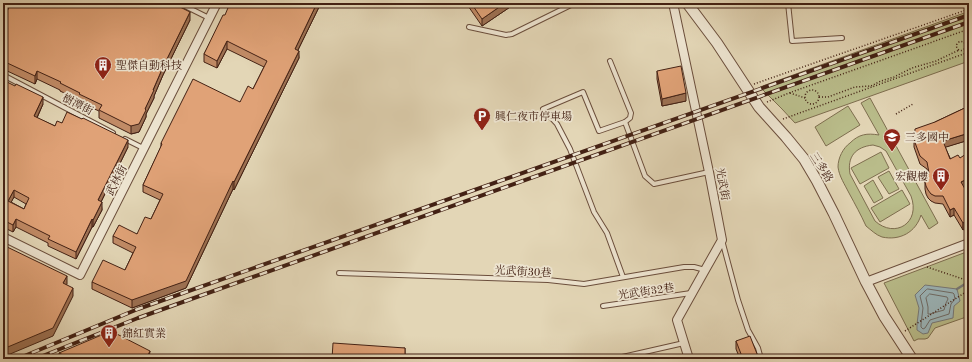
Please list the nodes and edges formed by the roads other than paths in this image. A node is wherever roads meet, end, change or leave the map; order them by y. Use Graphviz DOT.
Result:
graph roads {
  1 [pos="179,3"];
  2 [pos="217,3"];
  3 [pos="575,3"];
  4 [pos="673,3"];
  5 [pos="688,3"];
  6 [pos="788,3"];
  7 [pos="209,18"];
  8 [pos="469,27"];
  9 [pos="842,38"];
  10 [pos="610,61"];
  11 [pos="3,75"];
  12 [pos="625,122"];
  13 [pos="144,148"];
  14 [pos="709,172"];
  15 [pos="3,237"];
  16 [pos="722,240"];
  17 [pos="969,243"];
  18 [pos="704,270"];
  19 [pos="339,273"];
  20 [pos="623,277"];
  21 [pos="866,282"];
  22 [pos="692,293"];
  23 [pos="603,306"];
  24 [pos="684,343"];
  25 [pos="618,358"];
  26 [pos="689,359"];
  27 [pos="761,359"];
  28 [pos="912,359"];
  1 -- 7 [label="lane"];
  2 -- 7 [label="street, 武林街"];
  3 -- 8 [label="lane"];
  4 -- 14 [label="street, 光武街"];
  5 -- 21 [label="street, 三多路"];
  6 -- 9 [label="lane"];
  7 -- 13 [label="street, 武林街"];
  10 -- 12 [label="lane"];
  11 -- 13 [label="lane, 樹潭街"];
  12 -- 14 [label="lane"];
  12 -- 20 [label="lane"];
  13 -- 15 [label="street, 武林街"];
  14 -- 16 [label="street, 光武街"];
  16 -- 18 [label="street"];
  16 -- 27 [label="lane"];
  17 -- 21 [label="street"];
  18 -- 20 [label="lane, 光武街30巷"];
  18 -- 22 [label="street"];
  19 -- 20 [label="lane, 光武街30巷"];
  21 -- 28 [label="street, 三多路"];
  22 -- 23 [label="lane, 光武街32巷"];
  22 -- 24 [label="street"];
  24 -- 25 [label="lane"];
  24 -- 26 [label="street"];
}
